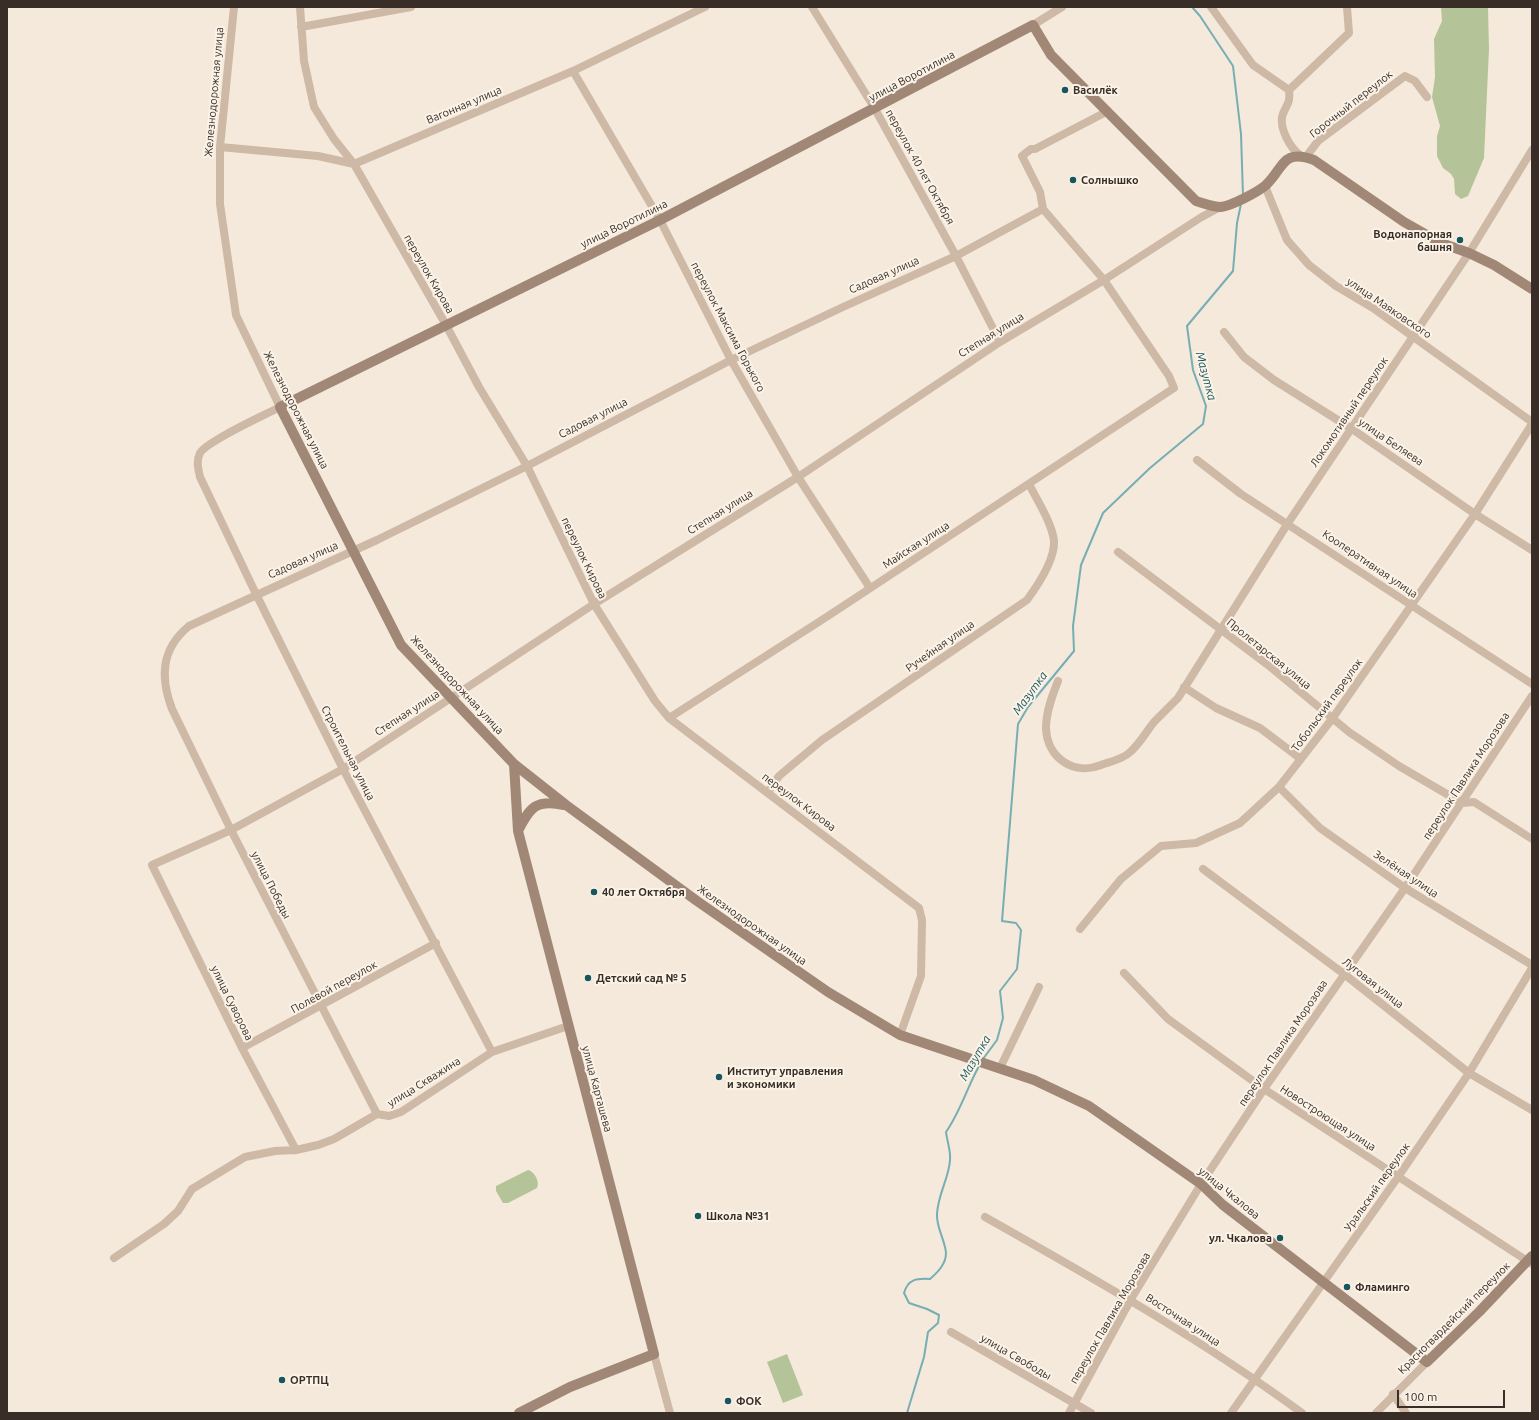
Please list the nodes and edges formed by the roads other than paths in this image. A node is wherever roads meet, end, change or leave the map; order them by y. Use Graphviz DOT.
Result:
graph roads {
  1 [pos="234,7"];
  2 [pos="300,7"];
  3 [pos="411,7"];
  4 [pos="705,7"];
  5 [pos="812,7"];
  6 [pos="1062,7"];
  7 [pos="1211,7"];
  8 [pos="1346,7"];
  9 [pos="1033,25"];
  10 [pos="301,27"];
  11 [pos="573,71"];
  12 [pos="1289,90"];
  13 [pos="1427,97"];
  14 [pos="875,108"];
  15 [pos="1108,111"];
  16 [pos="220,147"];
  17 [pos="1532,150"];
  18 [pos="1303,156"];
  19 [pos="1529,160"];
  20 [pos="354,164"];
  21 [pos="1265,186"];
  22 [pos="1220,207"];
  23 [pos="1043,208"];
  24 [pos="660,220"];
  25 [pos="1469,253"];
  26 [pos="956,256"];
  27 [pos="1104,280"];
  28 [pos="1532,288"];
  29 [pos="446,325"];
  30 [pos="1224,332"];
  31 [pos="1414,337"];
  32 [pos="1000,342"];
  33 [pos="731,360"];
  34 [pos="280,407"];
  35 [pos="1532,423"];
  36 [pos="1352,429"];
  37 [pos="198,459"];
  38 [pos="1197,460"];
  39 [pos="527,466"];
  40 [pos="798,477"];
  41 [pos="1029,484"];
  42 [pos="1475,514"];
  43 [pos="1288,523"];
  44 [pos="354,550"];
  45 [pos="1532,550"];
  46 [pos="1118,552"];
  47 [pos="870,588"];
  48 [pos="256,594"];
  49 [pos="594,604"];
  50 [pos="1411,605"];
  51 [pos="1220,629"];
  52 [pos="166,660"];
  53 [pos="1058,681"];
  54 [pos="1532,684"];
  55 [pos="1184,687"];
  56 [pos="1532,696"];
  57 [pos="452,698"];
  58 [pos="668,718"];
  59 [pos="1332,719"];
  60 [pos="1301,759"];
  61 [pos="514,764"];
  62 [pos="343,769"];
  63 [pos="1279,787"];
  64 [pos="768,792"];
  65 [pos="1462,803"];
  66 [pos="566,805"];
  67 [pos="231,830"];
  68 [pos="518,831"];
  69 [pos="1532,839"];
  70 [pos="152,865"];
  71 [pos="1203,870"];
  72 [pos="1405,888"];
  73 [pos="1080,929"];
  74 [pos="436,943"];
  75 [pos="1532,967"];
  76 [pos="1124,973"];
  77 [pos="1344,974"];
  78 [pos="1039,987"];
  79 [pos="321,1007"];
  80 [pos="568,1026"];
  81 [pos="900,1035"];
  82 [pos="242,1048"];
  83 [pos="492,1052"];
  84 [pos="1000,1068"];
  85 [pos="1469,1073"];
  86 [pos="1264,1089"];
  87 [pos="1532,1110"];
  88 [pos="377,1114"];
  89 [pos="296,1150"];
  90 [pos="1398,1177"];
  91 [pos="1201,1184"];
  92 [pos="985,1217"];
  93 [pos="114,1258"];
  94 [pos="1531,1261"];
  95 [pos="1323,1283"];
  96 [pos="1130,1299"];
  97 [pos="951,1332"];
  98 [pos="654,1354"];
  99 [pos="1427,1362"];
  100 [pos="1256,1380"];
  101 [pos="1393,1394"];
  102 [pos="1074,1403"];
  103 [pos="519,1413"];
  104 [pos="670,1413"];
  105 [pos="1069,1413"];
  106 [pos="1091,1413"];
  107 [pos="1231,1413"];
  108 [pos="1302,1413"];
  109 [pos="1376,1413"];
  110 [pos="1406,1413"];
  1 -- 16 [label="street, Железнодорожная улица"];
  2 -- 10 [label="street, переулок Кирова"];
  3 -- 10 [label="street"];
  4 -- 11 [label="street, Вагонная улица"];
  5 -- 14 [label="street, переулок 40 лет Октября"];
  6 -- 9 [label="street, улица Воротилина"];
  7 -- 12 [label="street"];
  8 -- 12 [label="street"];
  9 -- 14 [label="street, улица Воротилина"];
  9 -- 15 [label="street"];
  10 -- 20 [label="street, переулок Кирова"];
  11 -- 20 [label="street, Вагонная улица"];
  11 -- 24 [label="street, переулок Максима Горького"];
  12 -- 18 [label="street"];
  13 -- 18 [label="street, Горочный переулок"];
  14 -- 24 [label="street, улица Воротилина"];
  14 -- 26 [label="street, переулок 40 лет Октября"];
  15 -- 22 [label="street"];
  15 -- 23 [label="street"];
  16 -- 20 [label="street"];
  16 -- 34 [label="street, Железнодорожная улица"];
  17 -- 19 [label="street, Локомотивный переулок"];
  18 -- 21 [label="street, Степная улица"];
  18 -- 25 [label="street"];
  19 -- 25 [label="street, Локомотивный переулок"];
  20 -- 29 [label="street, переулок Кирова"];
  21 -- 22 [label="street, Степная улица"];
  21 -- 31 [label="street, улица Маяковского"];
  22 -- 27 [label="street, Степная улица"];
  23 -- 26 [label="street, Садовая улица"];
  23 -- 27 [label="street"];
  24 -- 29 [label="street, улица Воротилина"];
  24 -- 33 [label="street, переулок Максима Горького"];
  25 -- 28 [label="street"];
  25 -- 31 [label="street, Локомотивный переулок"];
  26 -- 32 [label="street, переулок 40 лет Октября"];
  26 -- 33 [label="street, Садовая улица"];
  27 -- 32 [label="street, Степная улица"];
  27 -- 41 [label="street, Майская улица"];
  29 -- 34 [label="street, улица Воротилина"];
  29 -- 39 [label="street, переулок Кирова"];
  30 -- 36 [label="street, улица Беляева"];
  31 -- 35 [label="street, улица Маяковского"];
  31 -- 36 [label="street, Локомотивный переулок"];
  32 -- 40 [label="street, Степная улица"];
  33 -- 39 [label="street, Садовая улица"];
  33 -- 40 [label="street, переулок Максима Горького"];
  34 -- 37 [label="street, улица Воротилина"];
  34 -- 44 [label="street, Железнодорожная улица"];
  35 -- 42 [label="street, Тобольский переулок"];
  36 -- 42 [label="street, улица Беляева"];
  36 -- 43 [label="street, Локомотивный переулок"];
  37 -- 48 [label="street, Строительная улица"];
  38 -- 43 [label="street, Кооперативная улица"];
  39 -- 44 [label="street, Садовая улица"];
  39 -- 49 [label="street, переулок Кирова"];
  40 -- 47 [label="street, переулок Максима Горького"];
  40 -- 49 [label="street, Степная улица"];
  41 -- 47 [label="street, Майская улица"];
  41 -- 64 [label="street, Ручейная улица"];
  42 -- 45 [label="street, улица Беляева"];
  42 -- 50 [label="street, Тобольский переулок"];
  43 -- 50 [label="street, Кооперативная улица"];
  43 -- 51 [label="street, Локомотивный переулок"];
  44 -- 48 [label="street, Садовая улица"];
  44 -- 57 [label="street, Железнодорожная улица"];
  46 -- 51 [label="street, Пролетарская улица"];
  47 -- 58 [label="street, Майская улица"];
  48 -- 52 [label="street, Садовая улица"];
  48 -- 62 [label="street, Строительная улица"];
  49 -- 57 [label="street, Степная улица"];
  49 -- 58 [label="street, переулок Кирова"];
  50 -- 54 [label="street, Кооперативная улица"];
  50 -- 59 [label="street, Тобольский переулок"];
  51 -- 55 [label="street, Локомотивный переулок"];
  51 -- 59 [label="street, Пролетарская улица"];
  52 -- 67 [label="street, улица Победы"];
  53 -- 55 [label="street, Локомотивный переулок"];
  55 -- 60 [label="street"];
  56 -- 65 [label="street, переулок Павлика Морозова"];
  57 -- 61 [label="street, Железнодорожная улица"];
  57 -- 62 [label="street, Степная улица"];
  58 -- 64 [label="street, переулок Кирова"];
  59 -- 60 [label="street, Тобольский переулок"];
  59 -- 65 [label="street, Пролетарская улица"];
  60 -- 63 [label="street, Тобольский переулок"];
  61 -- 66 [label="street, Железнодорожная улица"];
  61 -- 68 [label="street, улица Карташева"];
  62 -- 67 [label="street, Степная улица"];
  62 -- 74 [label="street, Строительная улица"];
  63 -- 72 [label="street, Зелёная улица"];
  63 -- 73 [label="street, Тобольский переулок"];
  64 -- 81 [label="street, переулок Кирова"];
  65 -- 69 [label="street, Пролетарская улица"];
  65 -- 72 [label="street, переулок Павлика Морозова"];
  66 -- 68 [label="street"];
  66 -- 81 [label="street, Железнодорожная улица"];
  67 -- 70 [label="street, Степная улица"];
  67 -- 79 [label="street, улица Победы"];
  68 -- 80 [label="street, улица Карташева"];
  70 -- 82 [label="street, улица Суворова"];
  71 -- 77 [label="street, Луговая улица"];
  72 -- 75 [label="street, Зелёная улица"];
  72 -- 77 [label="street, переулок Павлика Морозова"];
  74 -- 79 [label="street, Полевой переулок"];
  74 -- 83 [label="street, Строительная улица"];
  75 -- 85 [label="street, Уральский переулок"];
  76 -- 86 [label="street, Новостроющая улица"];
  77 -- 85 [label="street, Луговая улица"];
  77 -- 86 [label="street, переулок Павлика Морозова"];
  78 -- 84 [label="street"];
  79 -- 82 [label="street, Полевой переулок"];
  79 -- 88 [label="street, улица Победы"];
  80 -- 83 [label="street, улица Скважина"];
  80 -- 98 [label="street, улица Карташева"];
  81 -- 84 [label="street, Железнодорожная улица"];
  82 -- 89 [label="street, улица Суворова"];
  83 -- 88 [label="street, улица Скважина"];
  84 -- 91 [label="street, улица Чкалова"];
  85 -- 87 [label="street, Луговая улица"];
  85 -- 90 [label="street, Уральский переулок"];
  86 -- 90 [label="street, Новостроющая улица"];
  86 -- 91 [label="street, переулок Павлика Морозова"];
  88 -- 89 [label="street, улица Скважина"];
  89 -- 93 [label="street, улица Скважина"];
  90 -- 94 [label="street, Новостроющая улица"];
  90 -- 95 [label="street, Уральский переулок"];
  91 -- 95 [label="street, улица Чкалова"];
  91 -- 96 [label="street, переулок Павлика Морозова"];
  92 -- 96 [label="street, Восточная улица"];
  94 -- 99 [label="street, Красногвардейский переулок"];
  95 -- 99 [label="street, улица Чкалова"];
  95 -- 100 [label="street, Уральский переулок"];
  96 -- 100 [label="street, Восточная улица"];
  96 -- 102 [label="street, переулок Павлика Морозова"];
  97 -- 102 [label="street, улица Свободы"];
  98 -- 103 [label="street"];
  98 -- 104 [label="street, улица Карташева"];
  99 -- 101 [label="street, Красногвардейский переулок"];
  100 -- 107 [label="street, Уральский переулок"];
  100 -- 108 [label="street, Восточная улица"];
  101 -- 109 [label="street, Красногвардейский переулок"];
  101 -- 110 [label="street"];
  102 -- 105 [label="street, переулок Павлика Морозова"];
  102 -- 106 [label="street, улица Свободы"];
}
